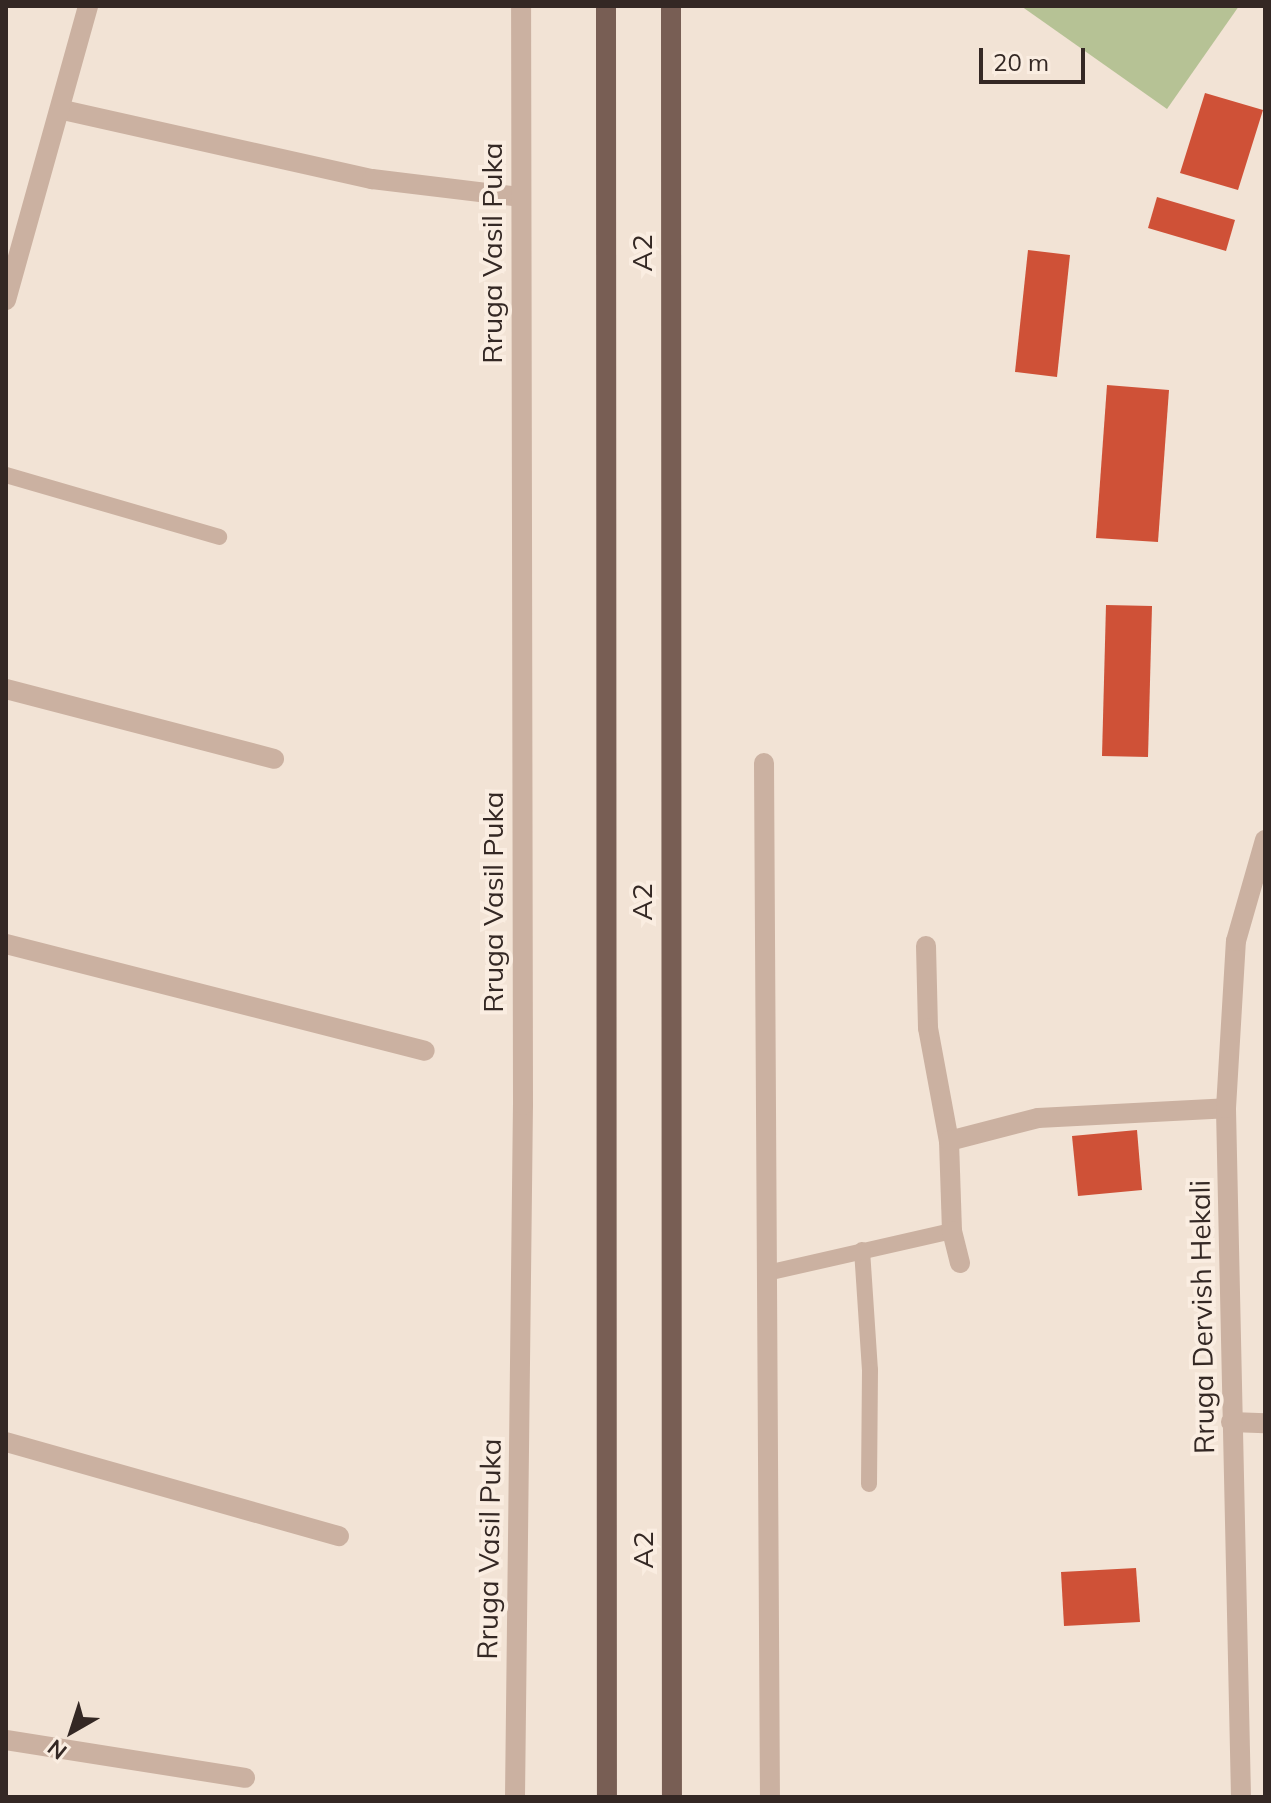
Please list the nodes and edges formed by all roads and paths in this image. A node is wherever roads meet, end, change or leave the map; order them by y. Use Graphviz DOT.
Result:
graph roads {
  1 [pos="88,6"];
  2 [pos="521,6"];
  3 [pos="606,6"];
  4 [pos="671,6"];
  5 [pos="63,110"];
  6 [pos="520,197"];
  7 [pos="6,300"];
  8 [pos="6,475"];
  9 [pos="219,537"];
  10 [pos="6,689"];
  11 [pos="274,759"];
  12 [pos="764,763"];
  13 [pos="1265,840"];
  14 [pos="6,944"];
  15 [pos="926,946"];
  16 [pos="425,1051"];
  17 [pos="1226,1108"];
  18 [pos="949,1141"];
  19 [pos="952,1231"];
  20 [pos="862,1250"];
  21 [pos="960,1263"];
  22 [pos="767,1273"];
  23 [pos="1231,1422"];
  24 [pos="1265,1423"];
  25 [pos="6,1442"];
  26 [pos="869,1484"];
  27 [pos="339,1536"];
  28 [pos="6,1740"];
  29 [pos="245,1778"];
  30 [pos="515,1797"];
  31 [pos="607,1797"];
  32 [pos="672,1797"];
  33 [pos="770,1797"];
  34 [pos="1241,1797"];
  1 -- 5 [label="street"];
  2 -- 6 [label="street, Rruga Vasil Puka"];
  3 -- 31 [label="main road, A2"];
  4 -- 32 [label="main road, A2"];
  5 -- 6 [label="street"];
  5 -- 7 [label="street"];
  6 -- 30 [label="street, Rruga Vasil Puka"];
  8 -- 9 [label="lane"];
  10 -- 11 [label="street"];
  12 -- 22 [label="street"];
  13 -- 17 [label="street, Rruga Dervish Hekali"];
  14 -- 16 [label="street"];
  15 -- 18 [label="street"];
  17 -- 18 [label="street"];
  17 -- 23 [label="street, Rruga Dervish Hekali"];
  18 -- 19 [label="street"];
  19 -- 20 [label="lane"];
  19 -- 21 [label="street"];
  20 -- 22 [label="lane"];
  20 -- 26 [label="lane"];
  22 -- 33 [label="street"];
  23 -- 24 [label="street"];
  23 -- 34 [label="street, Rruga Dervish Hekali"];
  25 -- 27 [label="street"];
  28 -- 29 [label="street"];
}
